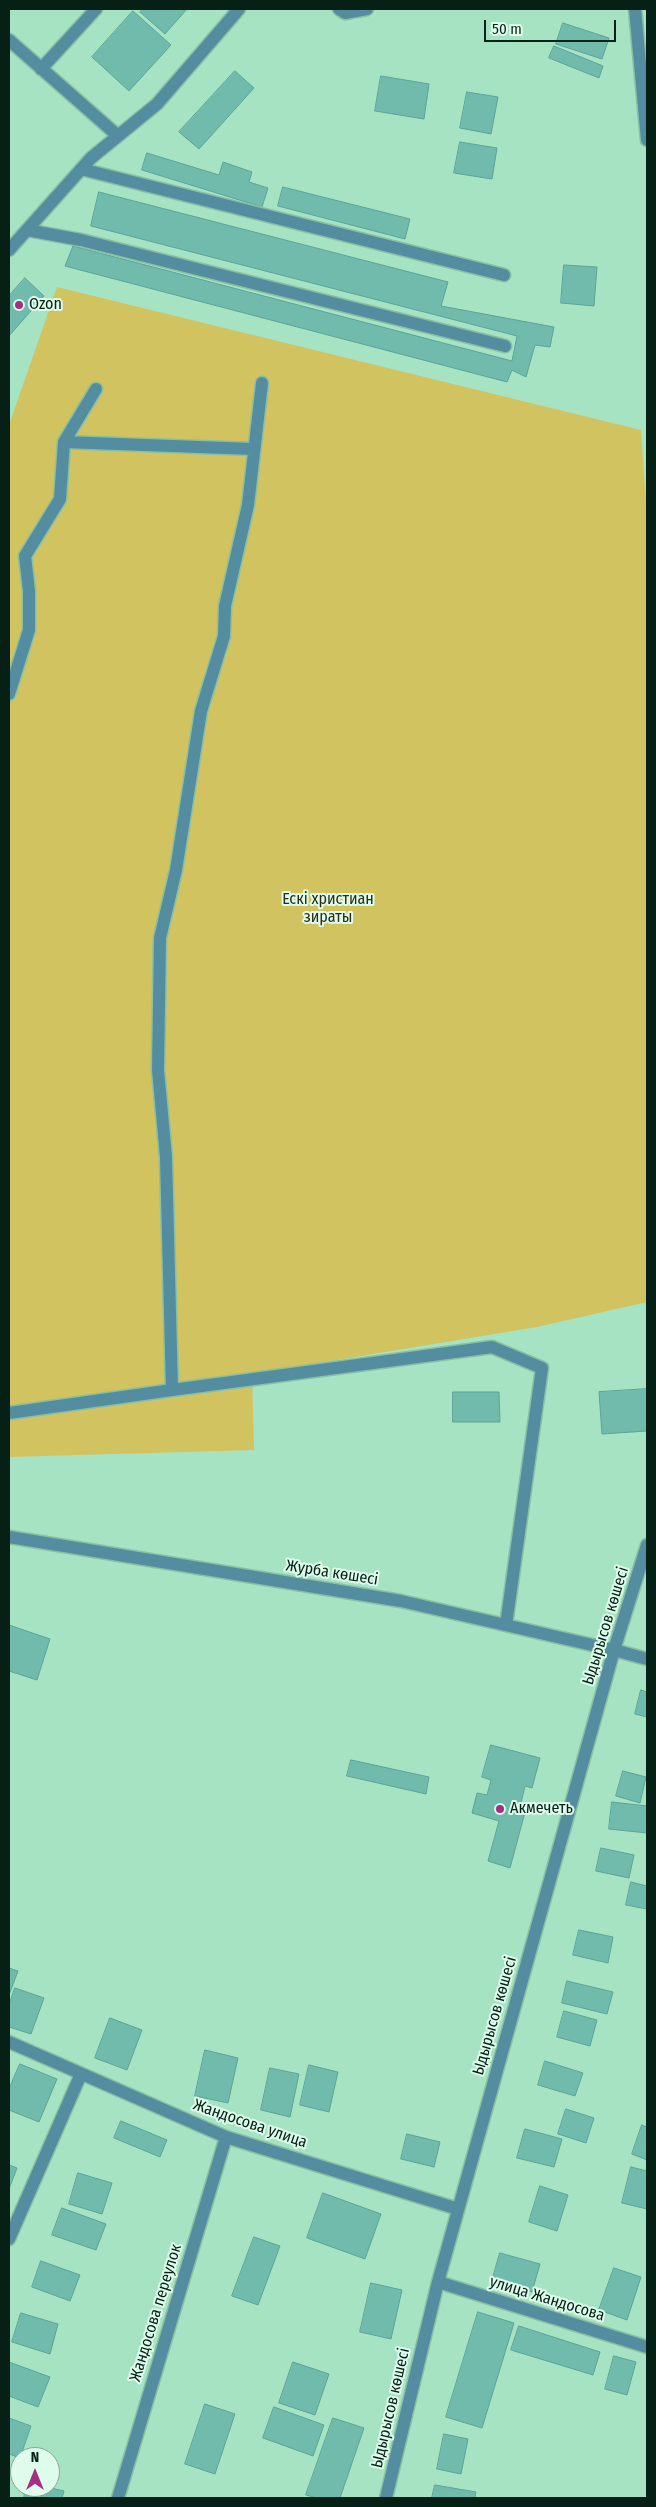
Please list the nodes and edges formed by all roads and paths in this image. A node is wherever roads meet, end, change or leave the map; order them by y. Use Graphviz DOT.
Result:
graph roads {
  1 [pos="96,9"];
  2 [pos="239,9"];
  3 [pos="339,9"];
  4 [pos="366,9"];
  5 [pos="635,9"];
  6 [pos="9,40"];
  7 [pos="41,69"];
  8 [pos="117,135"];
  9 [pos="647,140"];
  10 [pos="81,169"];
  11 [pos="27,230"];
  12 [pos="9,250"];
  13 [pos="504,275"];
  14 [pos="505,346"];
  15 [pos="262,383"];
  16 [pos="96,389"];
  17 [pos="64,442"];
  18 [pos="253,449"];
  19 [pos="9,694"];
  20 [pos="172,1390"];
  21 [pos="9,1413"];
  22 [pos="9,1537"];
  23 [pos="647,1545"];
  24 [pos="506,1625"];
  25 [pos="614,1650"];
  26 [pos="647,1660"];
  27 [pos="9,2042"];
  28 [pos="80,2074"];
  29 [pos="226,2137"];
  30 [pos="458,2209"];
  31 [pos="9,2239"];
  32 [pos="438,2282"];
  33 [pos="647,2347"];
  34 [pos="118,2498"];
  35 [pos="386,2498"];
  1 -- 7 [label="street"];
  2 -- 8 [label="street"];
  3 -- 4 [label="street"];
  5 -- 9 [label="street"];
  6 -- 7 [label="street"];
  7 -- 8 [label="street"];
  8 -- 10 [label="street"];
  10 -- 11 [label="street"];
  10 -- 13 [label="street"];
  11 -- 12 [label="street"];
  11 -- 14 [label="street"];
  15 -- 18 [label="street"];
  16 -- 17 [label="street"];
  17 -- 18 [label="street"];
  17 -- 19 [label="street"];
  18 -- 20 [label="street"];
  20 -- 21 [label="street"];
  20 -- 24 [label="street"];
  22 -- 24 [label="street, Журба көшесі"];
  23 -- 25 [label="street, Ыдырысов көшесі"];
  24 -- 25 [label="street, Журба көшесі"];
  25 -- 26 [label="street, Журба көшесі"];
  25 -- 30 [label="street, Ыдырысов көшесі"];
  27 -- 28 [label="street, Жандосова улица"];
  28 -- 29 [label="street, Жандосова улица"];
  28 -- 31 [label="street"];
  29 -- 30 [label="street, Жандосова улица"];
  29 -- 34 [label="street, Жандосова переулок"];
  30 -- 32 [label="street, Ыдырысов көшесі"];
  32 -- 33 [label="street, улица Жандосова"];
  32 -- 35 [label="street, Ыдырысов көшесі"];
}
